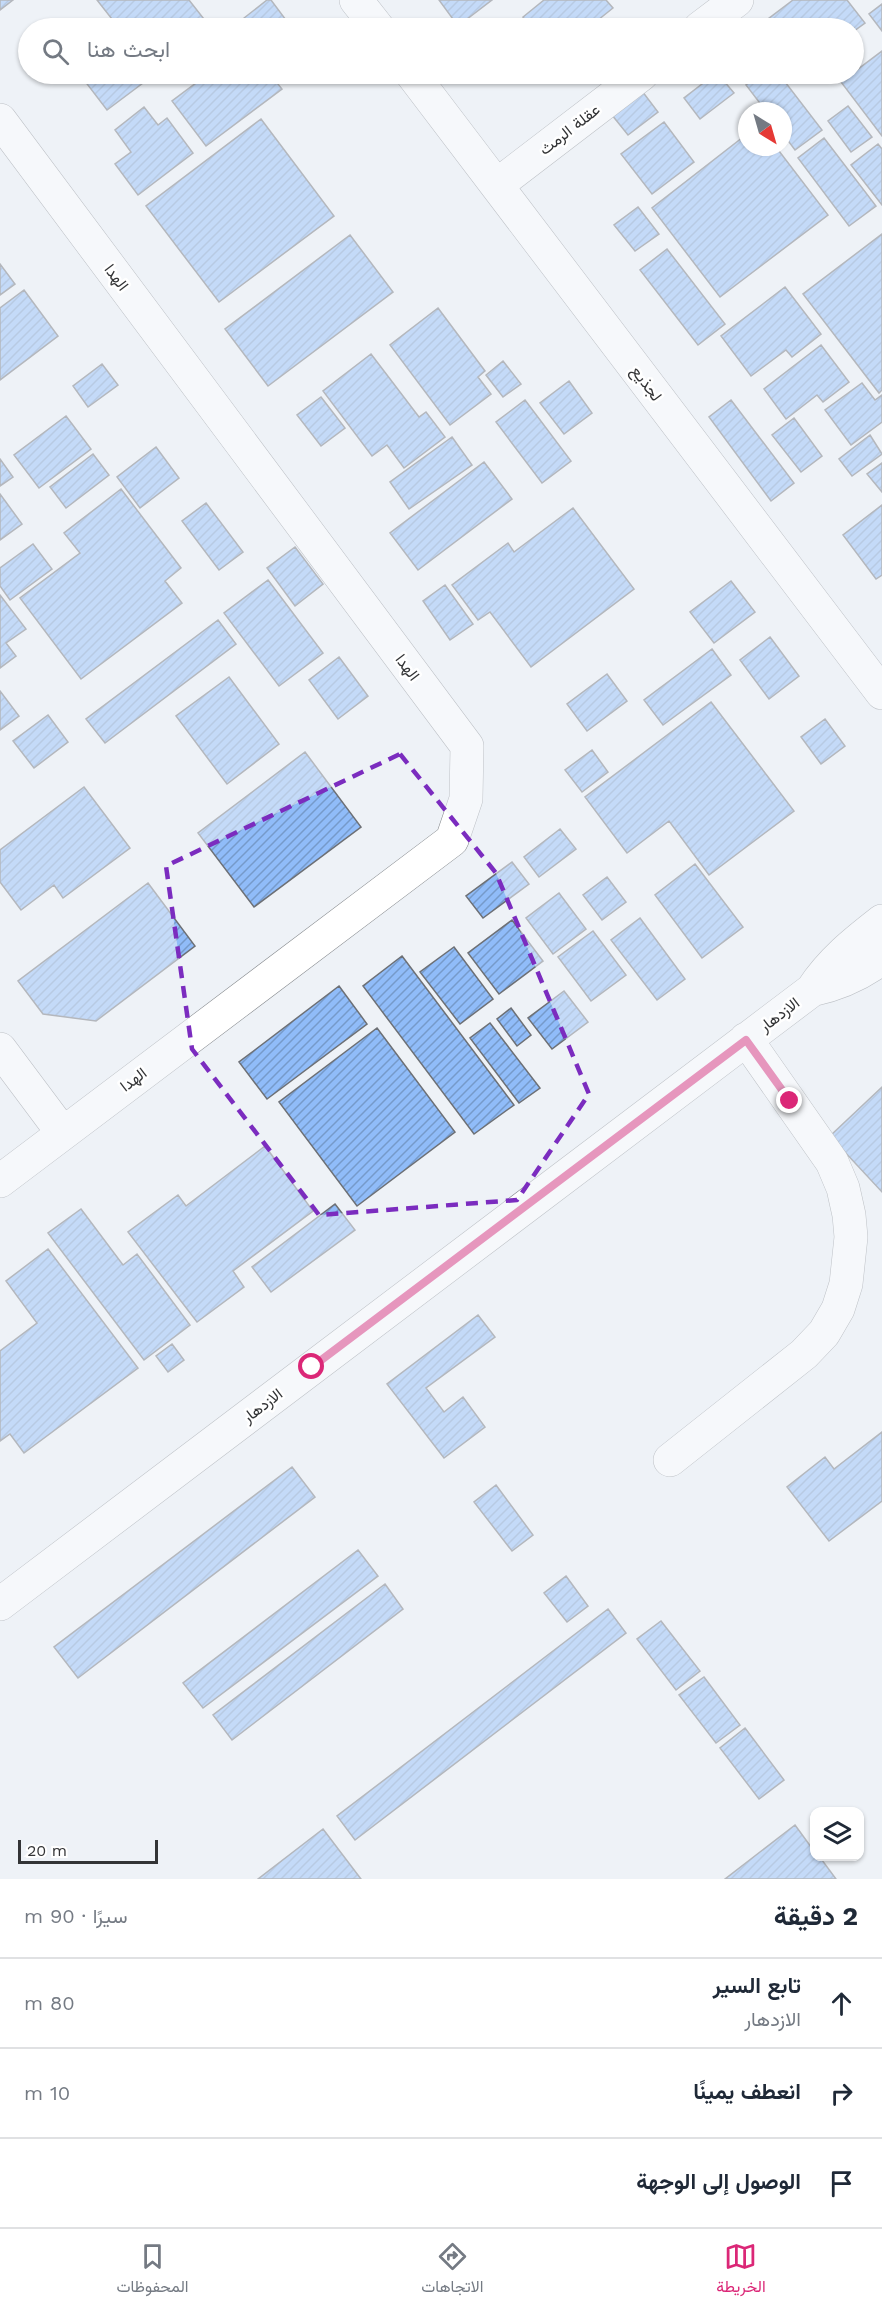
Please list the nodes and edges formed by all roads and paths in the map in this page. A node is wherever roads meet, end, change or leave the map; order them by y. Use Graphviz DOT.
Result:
graph roads {
  1 [pos="356,0"];
  2 [pos="737,0"];
  3 [pos="370,18"];
  4 [pos="713,18"];
  5 [pos="420,84"];
  6 [pos="629,84"];
  7 [pos="0,120"];
  8 [pos="497,185"];
  9 [pos="882,693"];
  10 [pos="882,921"];
  11 [pos="882,958"];
  12 [pos="812,990"];
  13 [pos="746,1040"];
  14 [pos="0,1049"];
  15 [pos="62,1132"];
  16 [pos="0,1181"];
  17 [pos="670,1460"];
  18 [pos="1,1600"];
  1 -- 3 [label="street"];
  2 -- 4 [label="street"];
  5 -- 8 [label="street, لجذيع"];
  6 -- 8 [label="street, عقلة الرمث"];
  7 -- 15 [label="street, الهدا"];
  8 -- 9 [label="street, لجذيع"];
  10 -- 12 [label="street, الازدهار"];
  11 -- 12 [label="street, الازدهار"];
  12 -- 13 [label="street, الازدهار"];
  13 -- 17 [label="street"];
  13 -- 18 [label="street, الازدهار"];
  14 -- 15 [label="street"];
  15 -- 16 [label="street, الهدا"];
}
